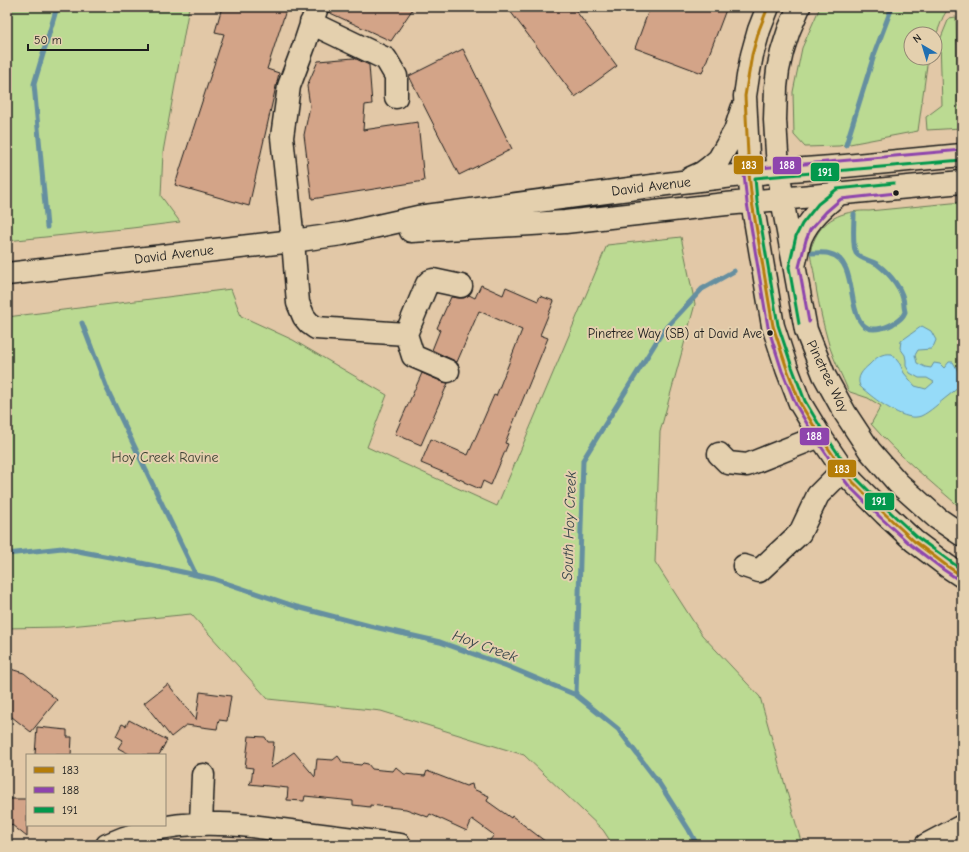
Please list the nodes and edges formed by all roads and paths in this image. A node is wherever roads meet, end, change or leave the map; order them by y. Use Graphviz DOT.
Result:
graph roads {
  1 [pos="768,7"];
  2 [pos="799,7"];
  3 [pos="314,15"];
  4 [pos="745,96"];
  5 [pos="396,97"];
  6 [pos="962,155"];
  7 [pos="778,171"];
  8 [pos="749,174"];
  9 [pos="682,182"];
  10 [pos="962,182"];
  11 [pos="839,194"];
  12 [pos="782,199"];
  13 [pos="752,202"];
  14 [pos="342,234"];
  15 [pos="293,241"];
  16 [pos="794,267"];
  17 [pos="7,274"];
  18 [pos="460,286"];
  19 [pos="406,334"];
  20 [pos="448,371"];
  21 [pos="820,436"];
  22 [pos="719,454"];
  23 [pos="843,470"];
  24 [pos="962,536"];
  25 [pos="744,566"];
  26 [pos="962,576"];
  27 [pos="203,775"];
  28 [pos="201,823"];
  29 [pos="962,826"];
  30 [pos="938,842"];
  31 [pos="107,845"];
  32 [pos="400,845"];
  1 -- 4 [label="main road"];
  2 -- 7 [label="main road, Pinetree Way"];
  3 -- 5 [label="main road"];
  3 -- 15 [label="main road"];
  4 -- 8 [label="main road"];
  4 -- 9 [label="main road"];
  6 -- 7 [label="main road, David Avenue"];
  7 -- 8 [label="main road, David Avenue"];
  7 -- 12 [label="main road, Pinetree Way"];
  8 -- 9 [label="main road, David Avenue"];
  8 -- 13 [label="main road"];
  9 -- 14 [label="main road, David Avenue"];
  10 -- 11 [label="main road, David Avenue"];
  11 -- 12 [label="main road, David Avenue"];
  11 -- 16 [label="main road"];
  12 -- 13 [label="main road, David Avenue"];
  12 -- 16 [label="main road, Pinetree Way"];
  13 -- 14 [label="main road, David Avenue"];
  13 -- 21 [label="main road"];
  14 -- 15 [label="main road, David Avenue"];
  15 -- 17 [label="main road, David Avenue"];
  15 -- 19 [label="main road"];
  16 -- 24 [label="main road, Pinetree Way"];
  18 -- 19 [label="main road"];
  19 -- 20 [label="main road"];
  21 -- 22 [label="main road"];
  21 -- 23 [label="main road"];
  23 -- 25 [label="main road"];
  23 -- 26 [label="main road"];
  27 -- 28 [label="main road"];
  28 -- 31 [label="main road"];
  28 -- 32 [label="main road"];
  29 -- 30 [label="main road"];
}
